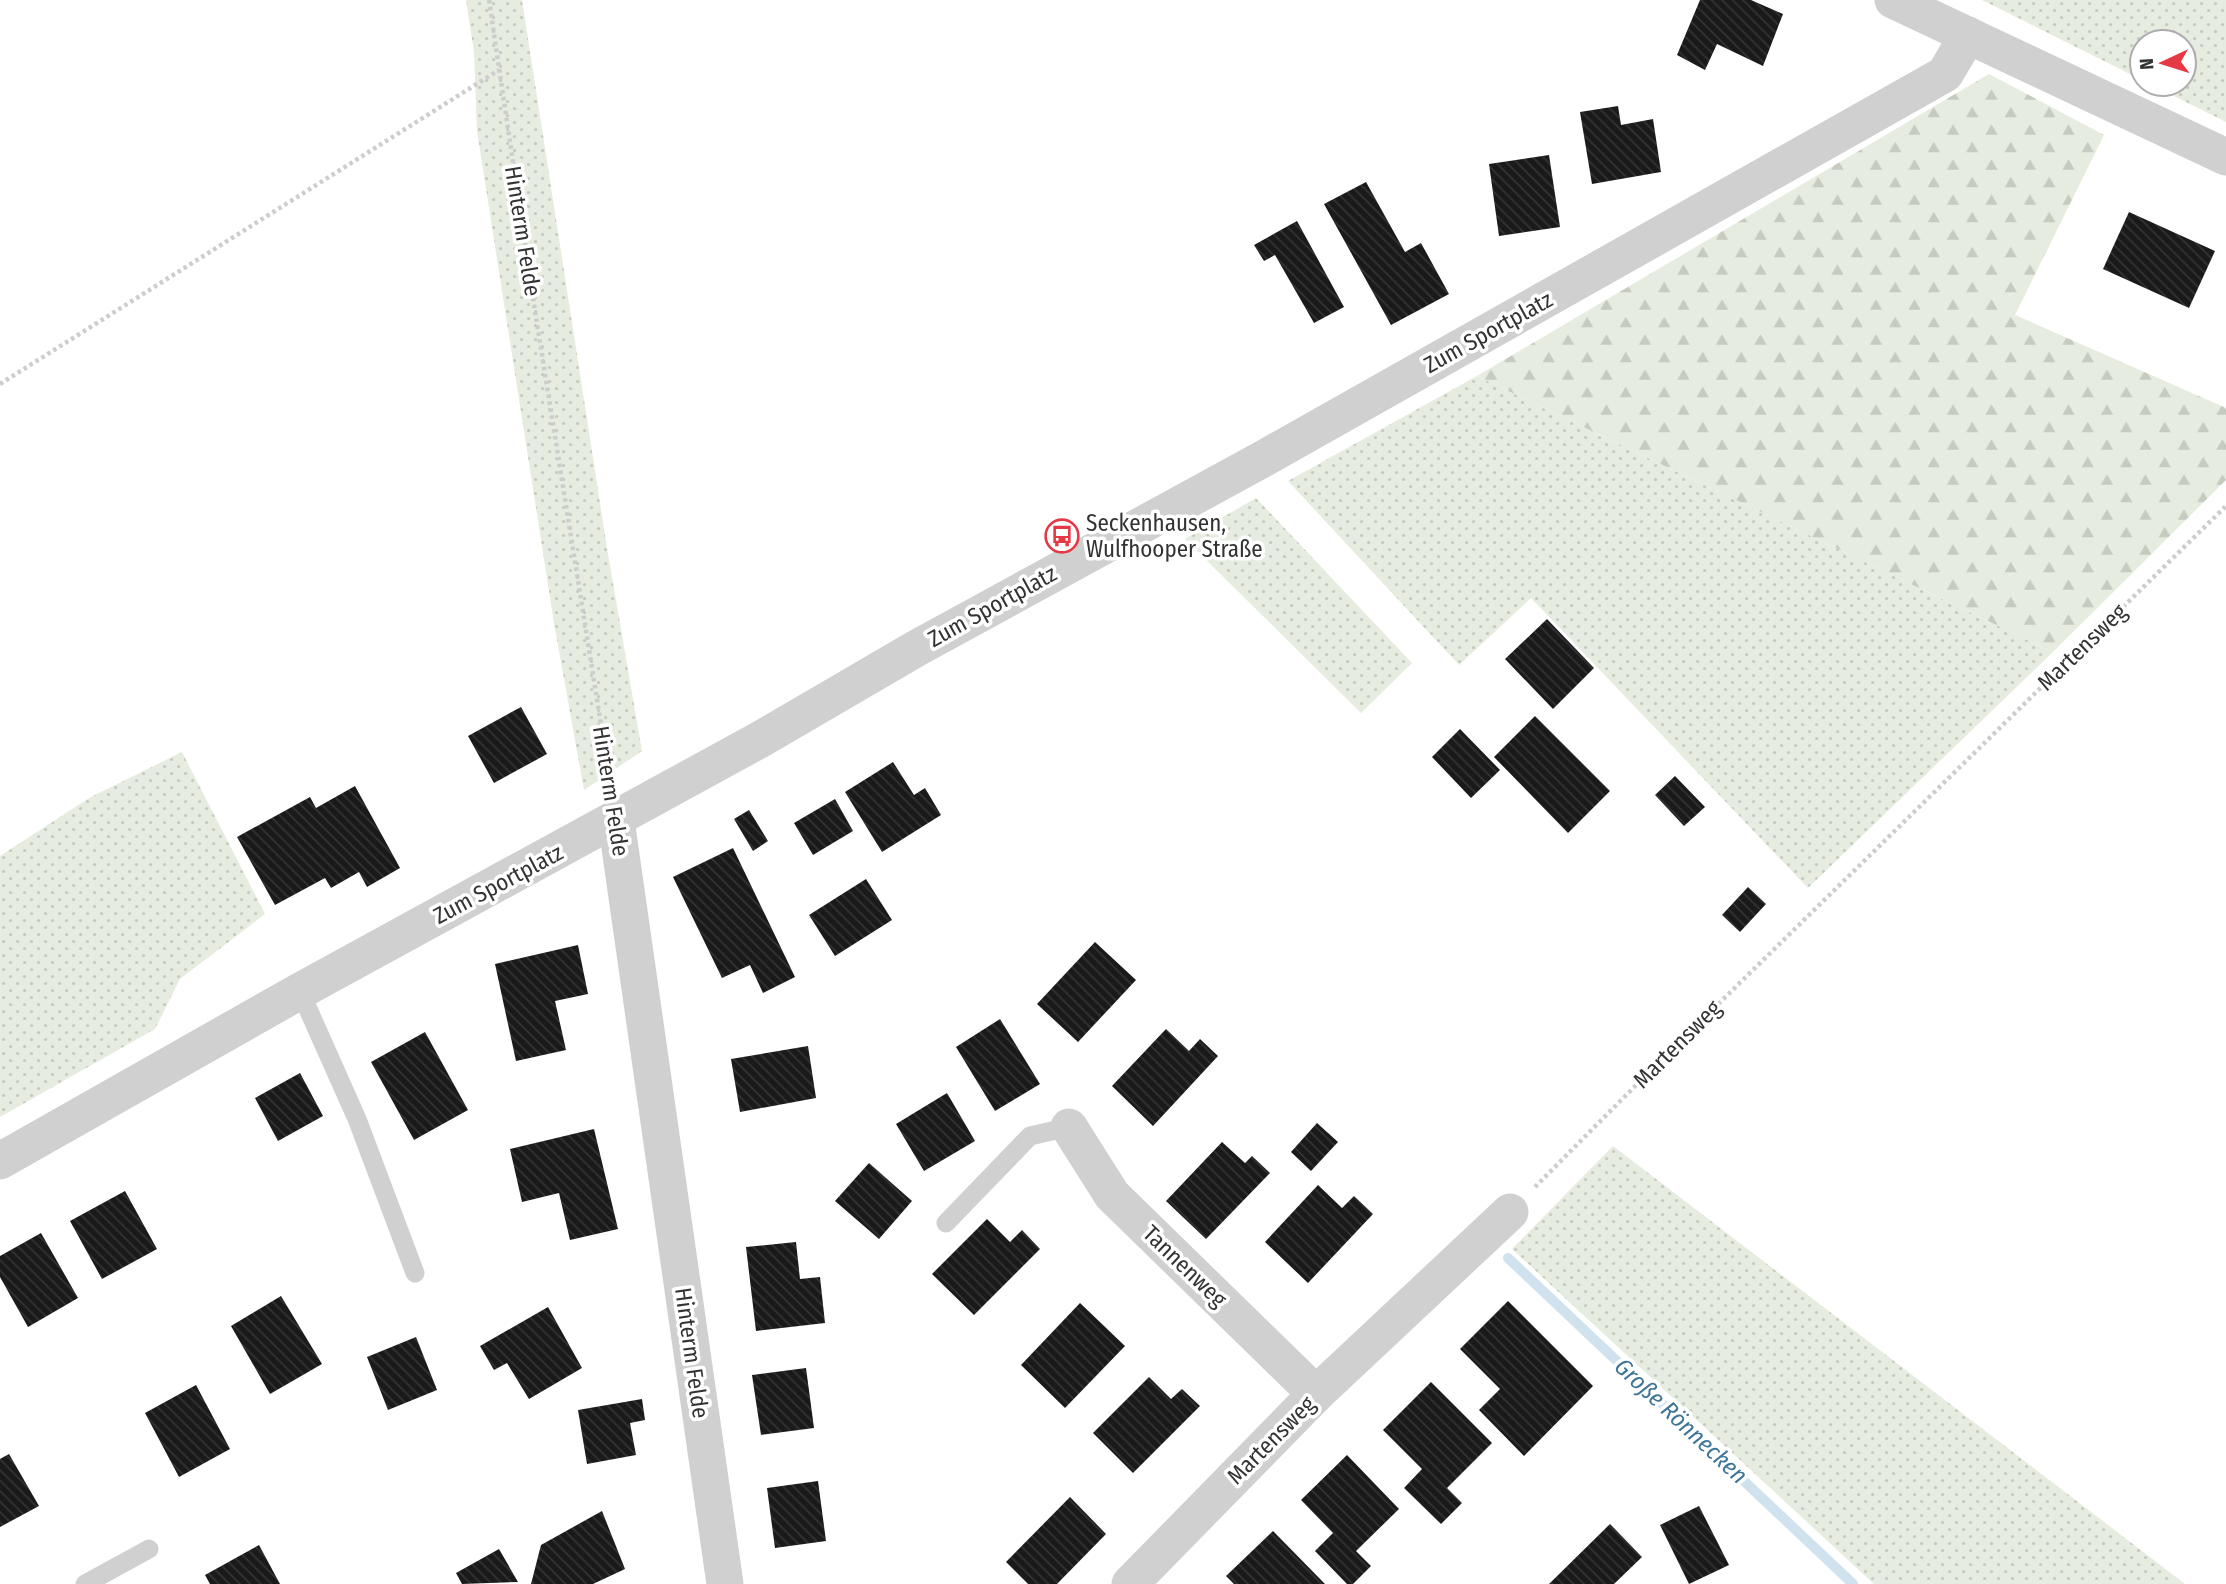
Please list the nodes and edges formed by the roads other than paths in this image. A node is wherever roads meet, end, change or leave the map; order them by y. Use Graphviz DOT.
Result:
graph roads {
  1 [pos="1893,0"];
  2 [pos="1968,35"];
  3 [pos="2226,157"];
  4 [pos="616,820"];
  5 [pos="300,991"];
  6 [pos="1069,1127"];
  7 [pos="0,1161"];
  8 [pos="1510,1212"];
  9 [pos="946,1223"];
  10 [pos="415,1273"];
  11 [pos="1316,1394"];
  12 [pos="149,1549"];
  13 [pos="1136,1582"];
  14 [pos="85,1584"];
  15 [pos="725,1584"];
  1 -- 2 [label="street"];
  2 -- 3 [label="street"];
  2 -- 4 [label="street, Zum Sportplatz"];
  4 -- 5 [label="street, Zum Sportplatz"];
  4 -- 15 [label="street, Hinterm Felde"];
  5 -- 7 [label="street, Zum Sportplatz"];
  5 -- 10 [label="lane"];
  6 -- 9 [label="lane"];
  6 -- 11 [label="street, Tannenweg"];
  8 -- 11 [label="street, Martensweg"];
  11 -- 13 [label="street, Martensweg"];
  12 -- 14 [label="lane"];
}
